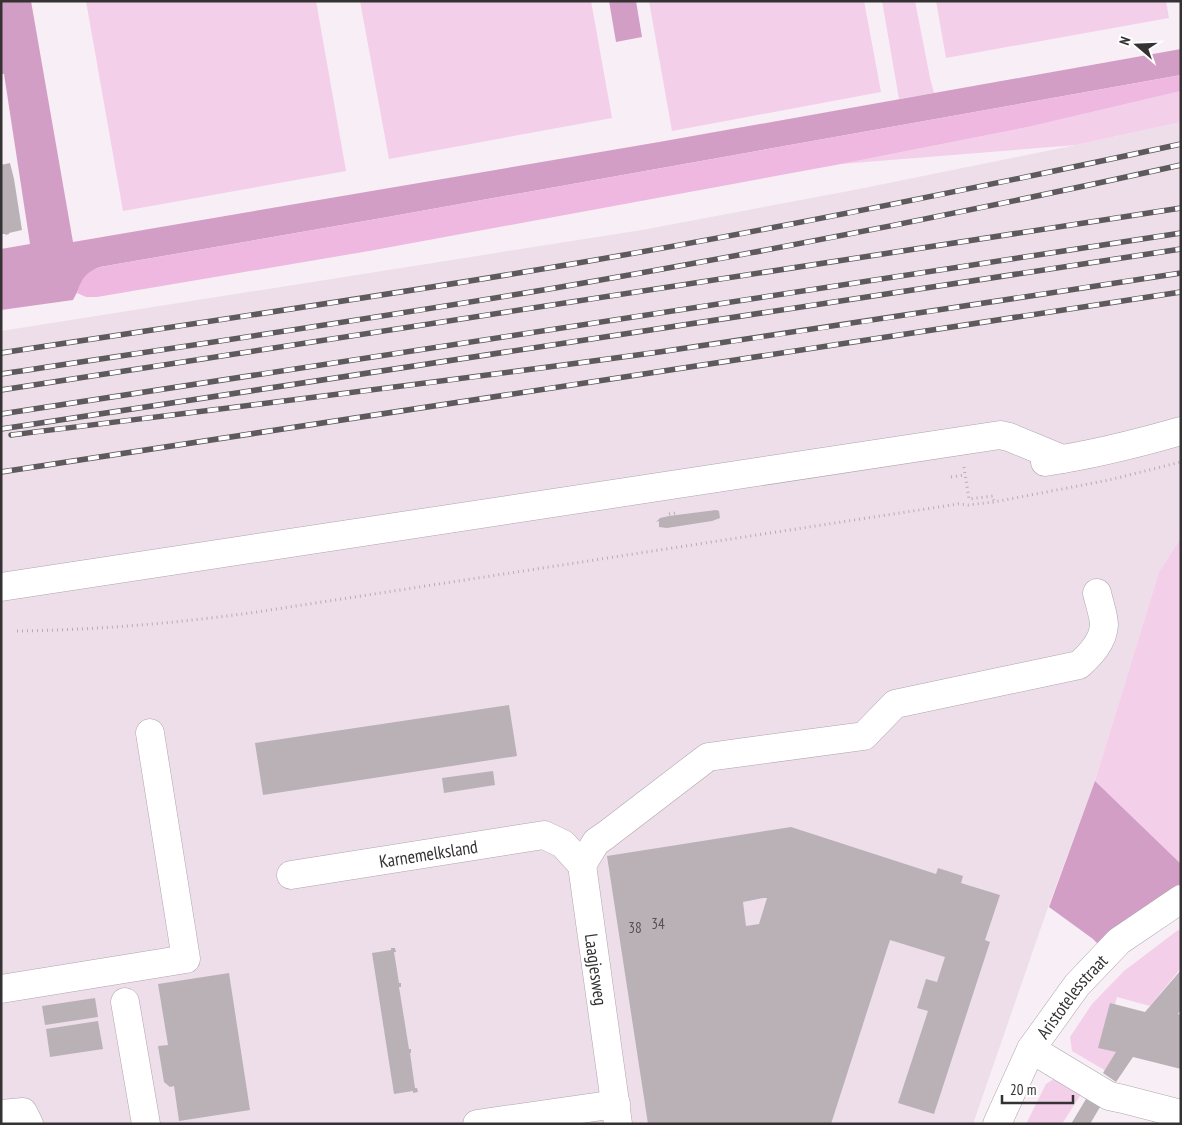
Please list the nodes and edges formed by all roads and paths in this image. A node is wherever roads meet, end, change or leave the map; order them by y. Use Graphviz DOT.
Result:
graph roads {
  1 [pos="1181,431"];
  2 [pos="1062,459"];
  3 [pos="963,461"];
  4 [pos="1181,462"];
  5 [pos="1028,464"];
  6 [pos="965,475"];
  7 [pos="951,477"];
  8 [pos="994,502"];
  9 [pos="676,513"];
  10 [pos="669,514"];
  11 [pos="1,588"];
  12 [pos="1097,593"];
  13 [pos="17,631"];
  14 [pos="150,733"];
  15 [pos="582,865"];
  16 [pos="291,875"];
  17 [pos="1181,899"];
  18 [pos="1,989"];
  19 [pos="125,1002"];
  20 [pos="1031,1049"];
  21 [pos="1,1114"];
  22 [pos="617,1114"];
  23 [pos="1181,1114"];
  24 [pos="28,1124"];
  25 [pos="146,1124"];
  26 [pos="478,1124"];
  27 [pos="998,1124"];
  1 -- 2 [label="street"];
  2 -- 5 [label="street"];
  2 -- 11 [label="street"];
  3 -- 6 [label="path"];
  4 -- 8 [label="path"];
  6 -- 7 [label="path"];
  6 -- 8 [label="path"];
  8 -- 13 [label="path"];
  9 -- 10 [label="path"];
  12 -- 15 [label="street"];
  14 -- 18 [label="street"];
  15 -- 16 [label="street, Karnemelksland"];
  15 -- 22 [label="street, Laagjesweg"];
  17 -- 20 [label="street, Aristotelesstraat"];
  19 -- 25 [label="street"];
  20 -- 23 [label="street"];
  20 -- 27 [label="street, Aristotelesstraat"];
  21 -- 24 [label="street"];
  22 -- 26 [label="street, Laagjesweg"];
}
